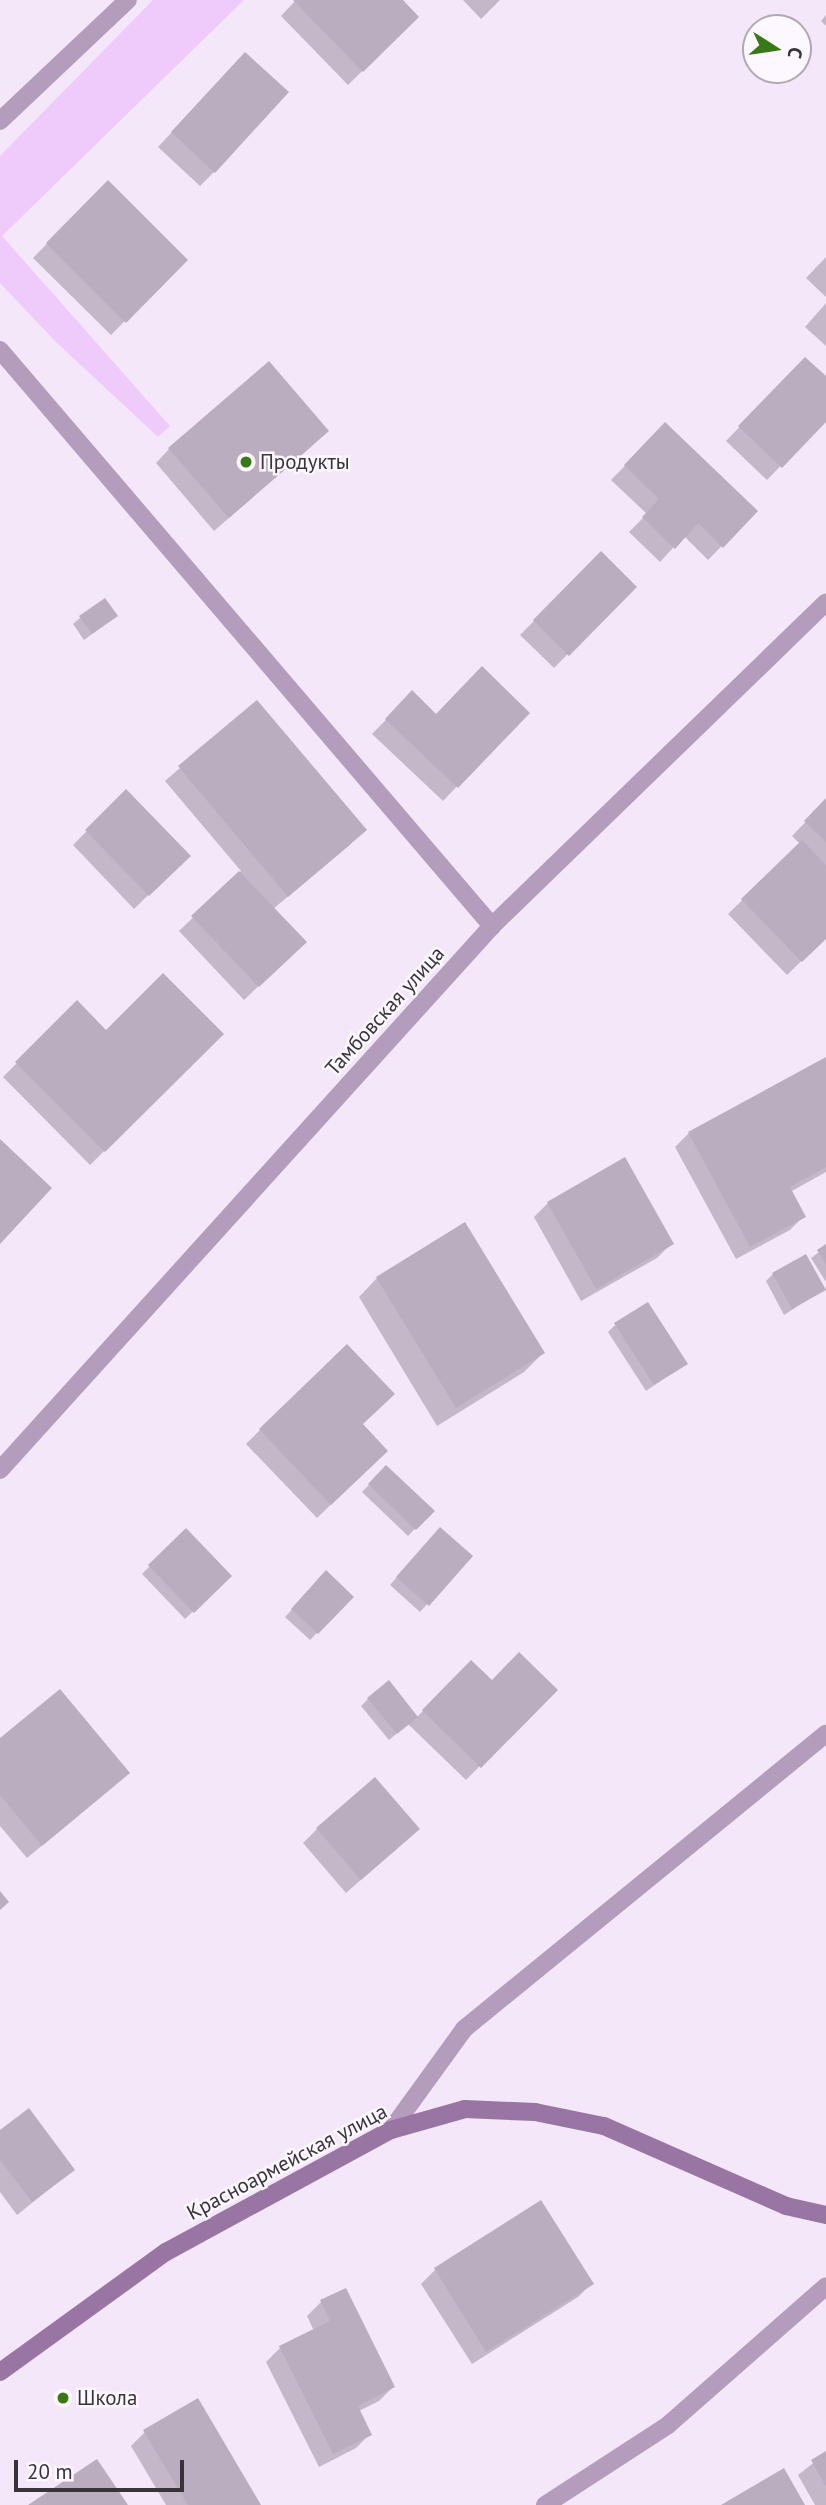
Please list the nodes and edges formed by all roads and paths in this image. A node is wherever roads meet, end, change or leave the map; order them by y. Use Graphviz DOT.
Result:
graph roads {
  1 [pos="128,0"];
  2 [pos="0,121"];
  3 [pos="0,350"];
  4 [pos="826,602"];
  5 [pos="492,926"];
  6 [pos="0,1470"];
  7 [pos="826,1734"];
  8 [pos="391,2130"];
  9 [pos="826,2215"];
  10 [pos="826,2286"];
  11 [pos="0,2372"];
  12 [pos="545,2505"];
  1 -- 2 [label="street"];
  3 -- 5 [label="street"];
  4 -- 5 [label="street, Тамбовская улица"];
  5 -- 6 [label="street, Тамбовская улица"];
  7 -- 8 [label="street"];
  8 -- 9 [label="street, Красноармейская улица"];
  8 -- 11 [label="street, Красноармейская улица"];
  10 -- 12 [label="street"];
}
